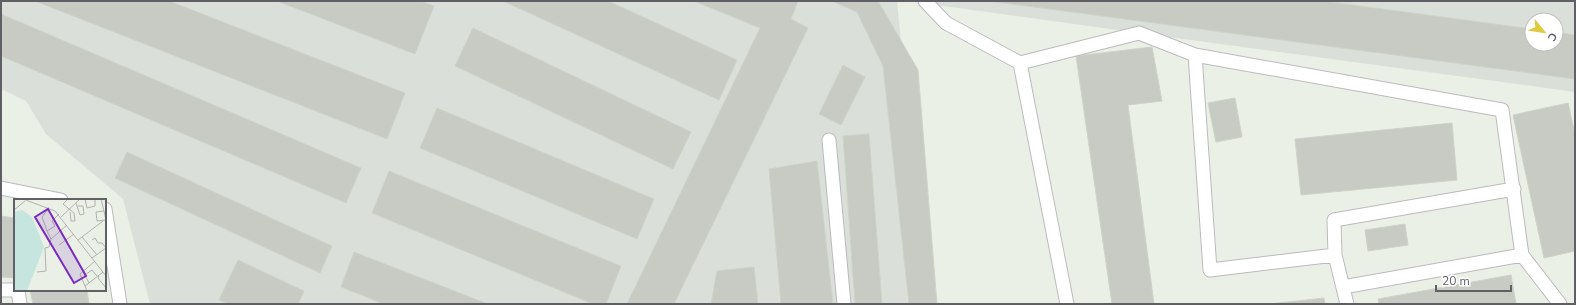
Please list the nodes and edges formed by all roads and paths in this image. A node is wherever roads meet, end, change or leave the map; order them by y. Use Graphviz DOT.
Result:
graph roads {
  1 [pos="925,1"];
  2 [pos="1195,55"];
  3 [pos="1020,63"];
  4 [pos="829,140"];
  5 [pos="1,188"];
  6 [pos="1514,189"];
  7 [pos="56,199"];
  8 [pos="106,215"];
  9 [pos="1335,255"];
  10 [pos="1522,255"];
  11 [pos="1343,287"];
  12 [pos="1,290"];
  13 [pos="14,290"];
  14 [pos="16,291"];
  15 [pos="20,304"];
  16 [pos="120,304"];
  17 [pos="844,304"];
  18 [pos="1067,304"];
  19 [pos="1347,304"];
  20 [pos="1560,304"];
  1 -- 3 [label="lane"];
  2 -- 3 [label="lane"];
  2 -- 6 [label="lane"];
  2 -- 9 [label="lane"];
  3 -- 18 [label="lane"];
  4 -- 17 [label="lane"];
  5 -- 7 [label="lane"];
  6 -- 9 [label="lane"];
  6 -- 10 [label="lane"];
  8 -- 16 [label="lane"];
  9 -- 11 [label="lane"];
  10 -- 11 [label="lane"];
  10 -- 20 [label="lane"];
  11 -- 19 [label="lane"];
  12 -- 13 [label="lane"];
  14 -- 15 [label="lane"];
}
